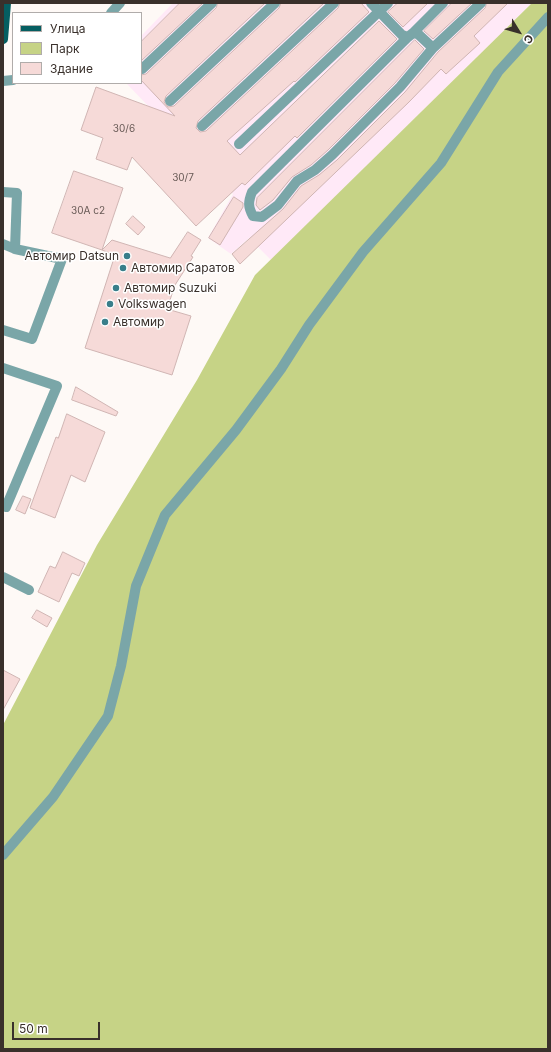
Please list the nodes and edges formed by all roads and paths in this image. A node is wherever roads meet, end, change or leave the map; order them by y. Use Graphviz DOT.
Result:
graph roads {
  1 [pos="6,3"];
  2 [pos="120,3"];
  3 [pos="212,3"];
  4 [pos="275,3"];
  5 [pos="334,3"];
  6 [pos="371,3"];
  7 [pos="388,3"];
  8 [pos="443,3"];
  9 [pos="481,3"];
  10 [pos="379,11"];
  11 [pos="112,12"];
  12 [pos="548,17"];
  13 [pos="410,35"];
  14 [pos="3,39"];
  15 [pos="433,48"];
  16 [pos="142,69"];
  17 [pos="170,100"];
  18 [pos="202,126"];
  19 [pos="239,144"];
  20 [pos="3,192"];
  21 [pos="3,244"];
  22 [pos="15,249"];
  23 [pos="3,330"];
  24 [pos="3,368"];
  25 [pos="3,506"];
  26 [pos="3,578"];
  27 [pos="29,590"];
  28 [pos="3,855"];
  1 -- 14 [label="main road"];
  2 -- 11 [label="lane"];
  3 -- 16 [label="lane"];
  4 -- 17 [label="lane"];
  5 -- 18 [label="lane"];
  6 -- 10 [label="lane"];
  7 -- 10 [label="lane"];
  8 -- 13 [label="lane"];
  9 -- 15 [label="lane"];
  10 -- 13 [label="lane"];
  10 -- 19 [label="lane"];
  12 -- 28 [label="lane"];
  13 -- 15 [label="lane"];
  13 -- 15 [label="lane"];
  20 -- 22 [label="lane"];
  21 -- 22 [label="lane"];
  22 -- 23 [label="lane"];
  24 -- 25 [label="lane"];
  26 -- 27 [label="lane"];
}
